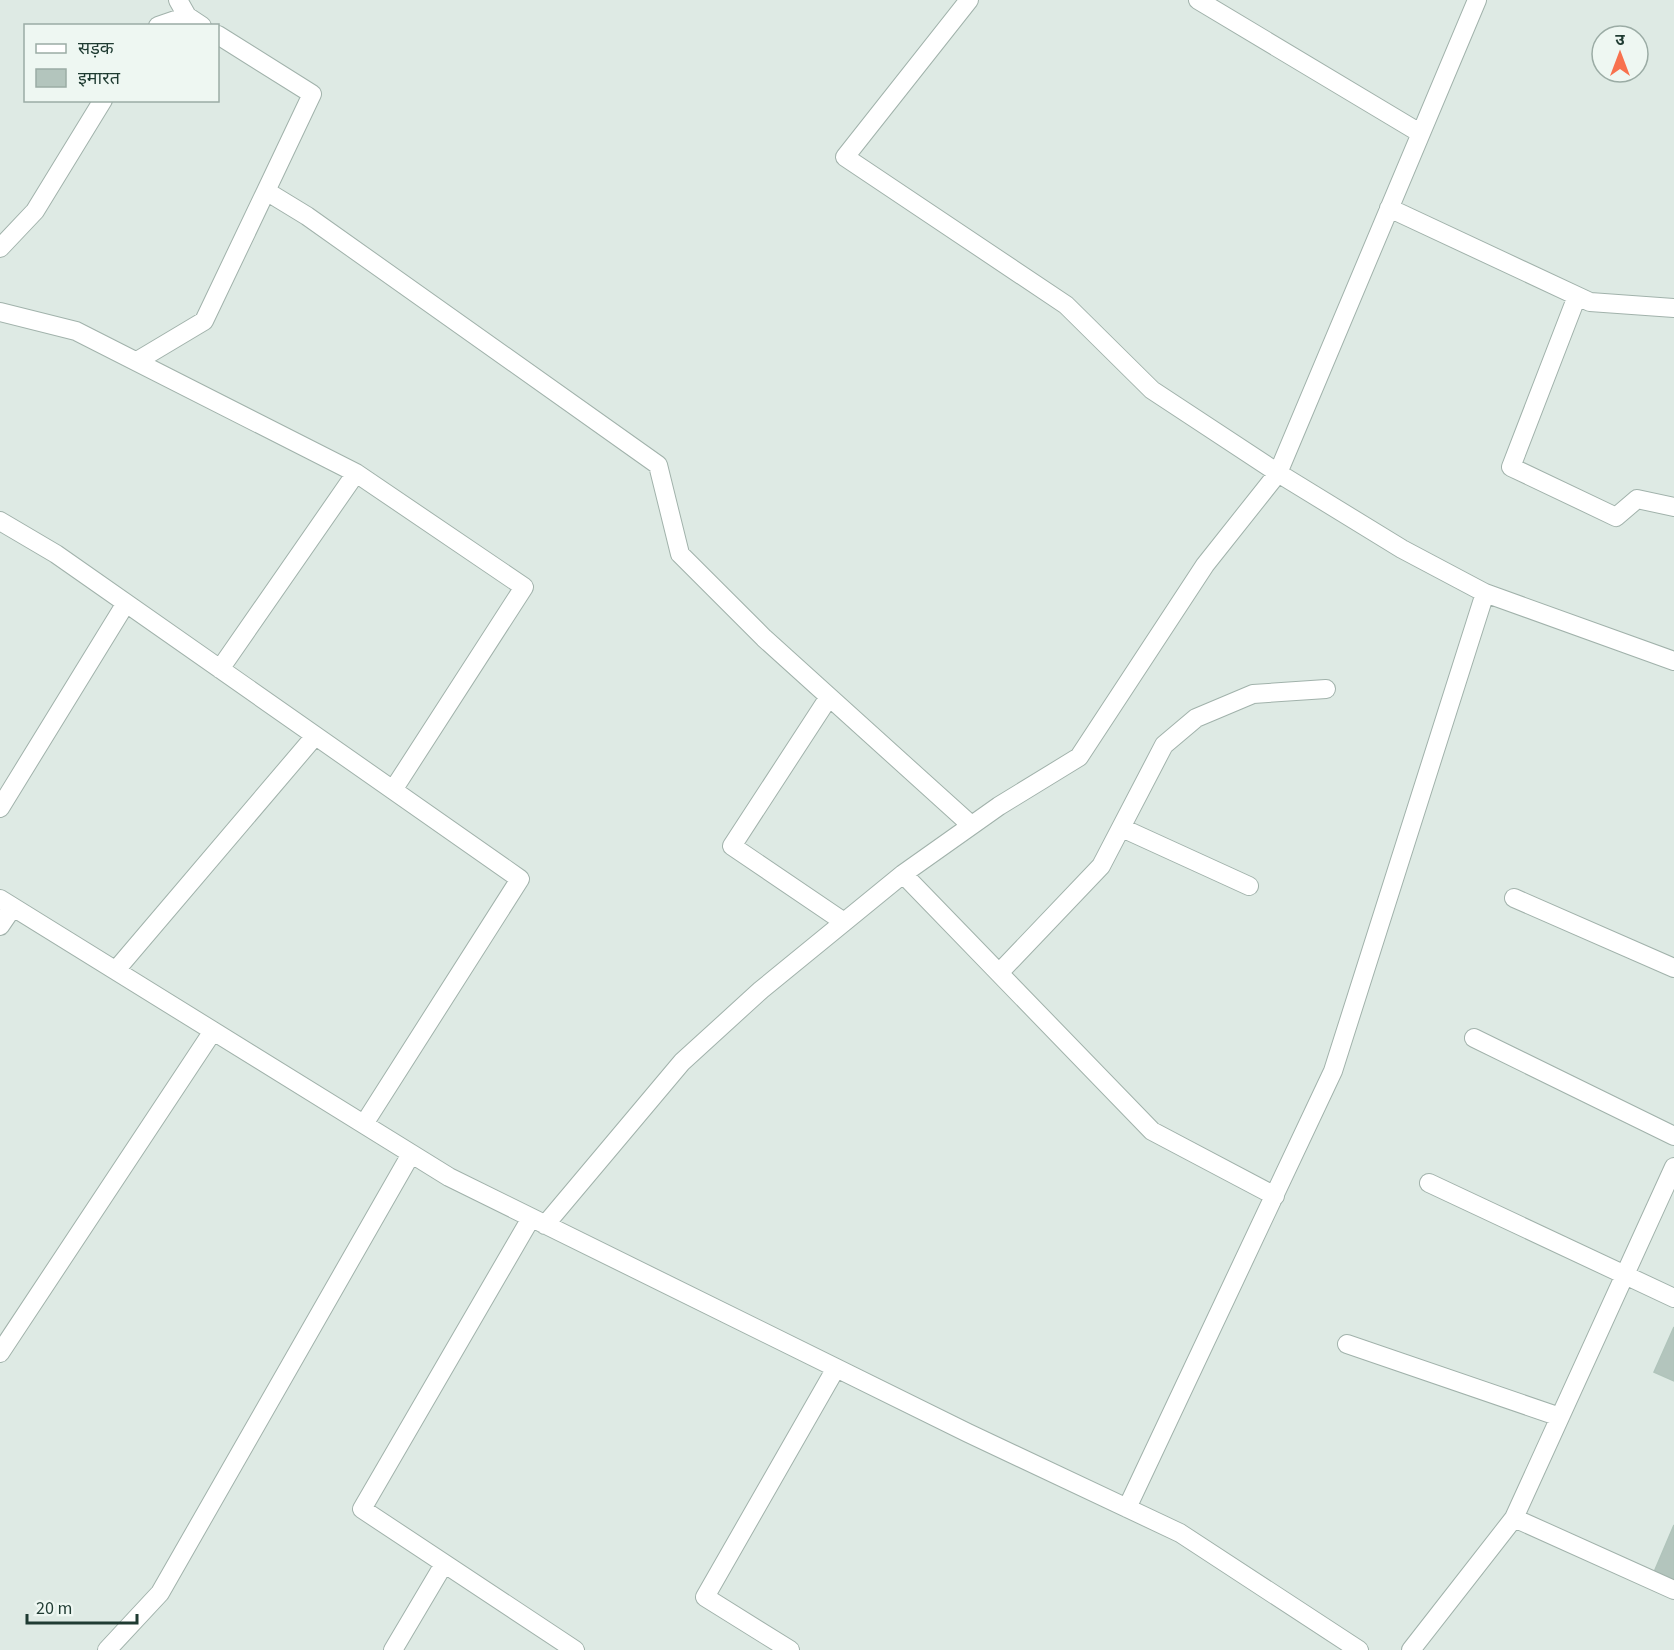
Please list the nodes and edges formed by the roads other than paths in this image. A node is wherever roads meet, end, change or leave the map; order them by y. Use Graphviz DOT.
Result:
graph roads {
  1 [pos="178,0"];
  2 [pos="969,0"];
  3 [pos="1198,0"];
  4 [pos="1477,0"];
  5 [pos="195,21"];
  6 [pos="173,24"];
  7 [pos="219,36"];
  8 [pos="102,102"];
  9 [pos="1420,134"];
  10 [pos="266,191"];
  11 [pos="1389,208"];
  12 [pos="0,248"];
  13 [pos="1577,296"];
  14 [pos="1674,308"];
  15 [pos="0,312"];
  16 [pos="137,361"];
  17 [pos="356,473"];
  18 [pos="1278,473"];
  19 [pos="1674,507"];
  20 [pos="0,521"];
  21 [pos="1485,593"];
  22 [pos="126,603"];
  23 [pos="1674,661"];
  24 [pos="220,669"];
  25 [pos="1326,689"];
  26 [pos="829,697"];
  27 [pos="315,736"];
  28 [pos="393,790"];
  29 [pos="0,808"];
  30 [pos="971,825"];
  31 [pos="1122,828"];
  32 [pos="903,873"];
  33 [pos="1250,886"];
  34 [pos="1514,898"];
  35 [pos="6,903"];
  36 [pos="844,922"];
  37 [pos="0,926"];
  38 [pos="1674,968"];
  39 [pos="116,970"];
  40 [pos="999,973"];
  41 [pos="213,1031"];
  42 [pos="1474,1038"];
  43 [pos="364,1124"];
  44 [pos="1674,1136"];
  45 [pos="411,1154"];
  46 [pos="1674,1167"];
  47 [pos="1429,1183"];
  48 [pos="1275,1196"];
  49 [pos="538,1221"];
  50 [pos="1625,1275"];
  51 [pos="1674,1298"];
  52 [pos="1347,1344"];
  53 [pos="0,1353"];
  54 [pos="836,1368"];
  55 [pos="1560,1417"];
  56 [pos="1127,1508"];
  57 [pos="1514,1518"];
  58 [pos="444,1564"];
  59 [pos="1674,1590"];
  60 [pos="107,1650"];
  61 [pos="393,1650"];
  62 [pos="575,1650"];
  63 [pos="790,1650"];
  64 [pos="1359,1650"];
  65 [pos="1411,1650"];
  1 -- 5 [label="street"];
  2 -- 18 [label="street"];
  3 -- 9 [label="street"];
  4 -- 9 [label="street"];
  5 -- 6 [label="street"];
  7 -- 10 [label="street"];
  8 -- 12 [label="street"];
  9 -- 11 [label="street"];
  10 -- 16 [label="street"];
  10 -- 26 [label="street"];
  11 -- 13 [label="street"];
  11 -- 18 [label="street"];
  13 -- 14 [label="street"];
  13 -- 19 [label="street"];
  15 -- 16 [label="street"];
  16 -- 17 [label="street"];
  17 -- 24 [label="street"];
  17 -- 28 [label="street"];
  18 -- 21 [label="street"];
  18 -- 30 [label="street"];
  20 -- 22 [label="street"];
  21 -- 23 [label="street"];
  21 -- 48 [label="street"];
  22 -- 24 [label="street"];
  22 -- 29 [label="street"];
  24 -- 27 [label="street"];
  25 -- 31 [label="street"];
  26 -- 30 [label="street"];
  26 -- 36 [label="street"];
  27 -- 28 [label="street"];
  27 -- 39 [label="street"];
  28 -- 43 [label="street"];
  30 -- 32 [label="street"];
  31 -- 33 [label="street"];
  31 -- 40 [label="street"];
  32 -- 36 [label="street"];
  32 -- 40 [label="street"];
  34 -- 38 [label="street"];
  35 -- 37 [label="street"];
  35 -- 39 [label="street"];
  36 -- 49 [label="street"];
  39 -- 41 [label="street"];
  40 -- 48 [label="street"];
  41 -- 43 [label="street"];
  41 -- 53 [label="street"];
  42 -- 44 [label="street"];
  43 -- 45 [label="street"];
  45 -- 49 [label="street"];
  45 -- 60 [label="street"];
  46 -- 50 [label="street"];
  47 -- 50 [label="street"];
  48 -- 56 [label="street"];
  49 -- 54 [label="street"];
  49 -- 58 [label="street"];
  50 -- 51 [label="street"];
  50 -- 55 [label="street"];
  52 -- 55 [label="street"];
  54 -- 56 [label="street"];
  54 -- 63 [label="street"];
  55 -- 57 [label="street"];
  56 -- 64 [label="street"];
  57 -- 59 [label="street"];
  57 -- 65 [label="street"];
  58 -- 61 [label="street"];
  58 -- 62 [label="street"];
}
